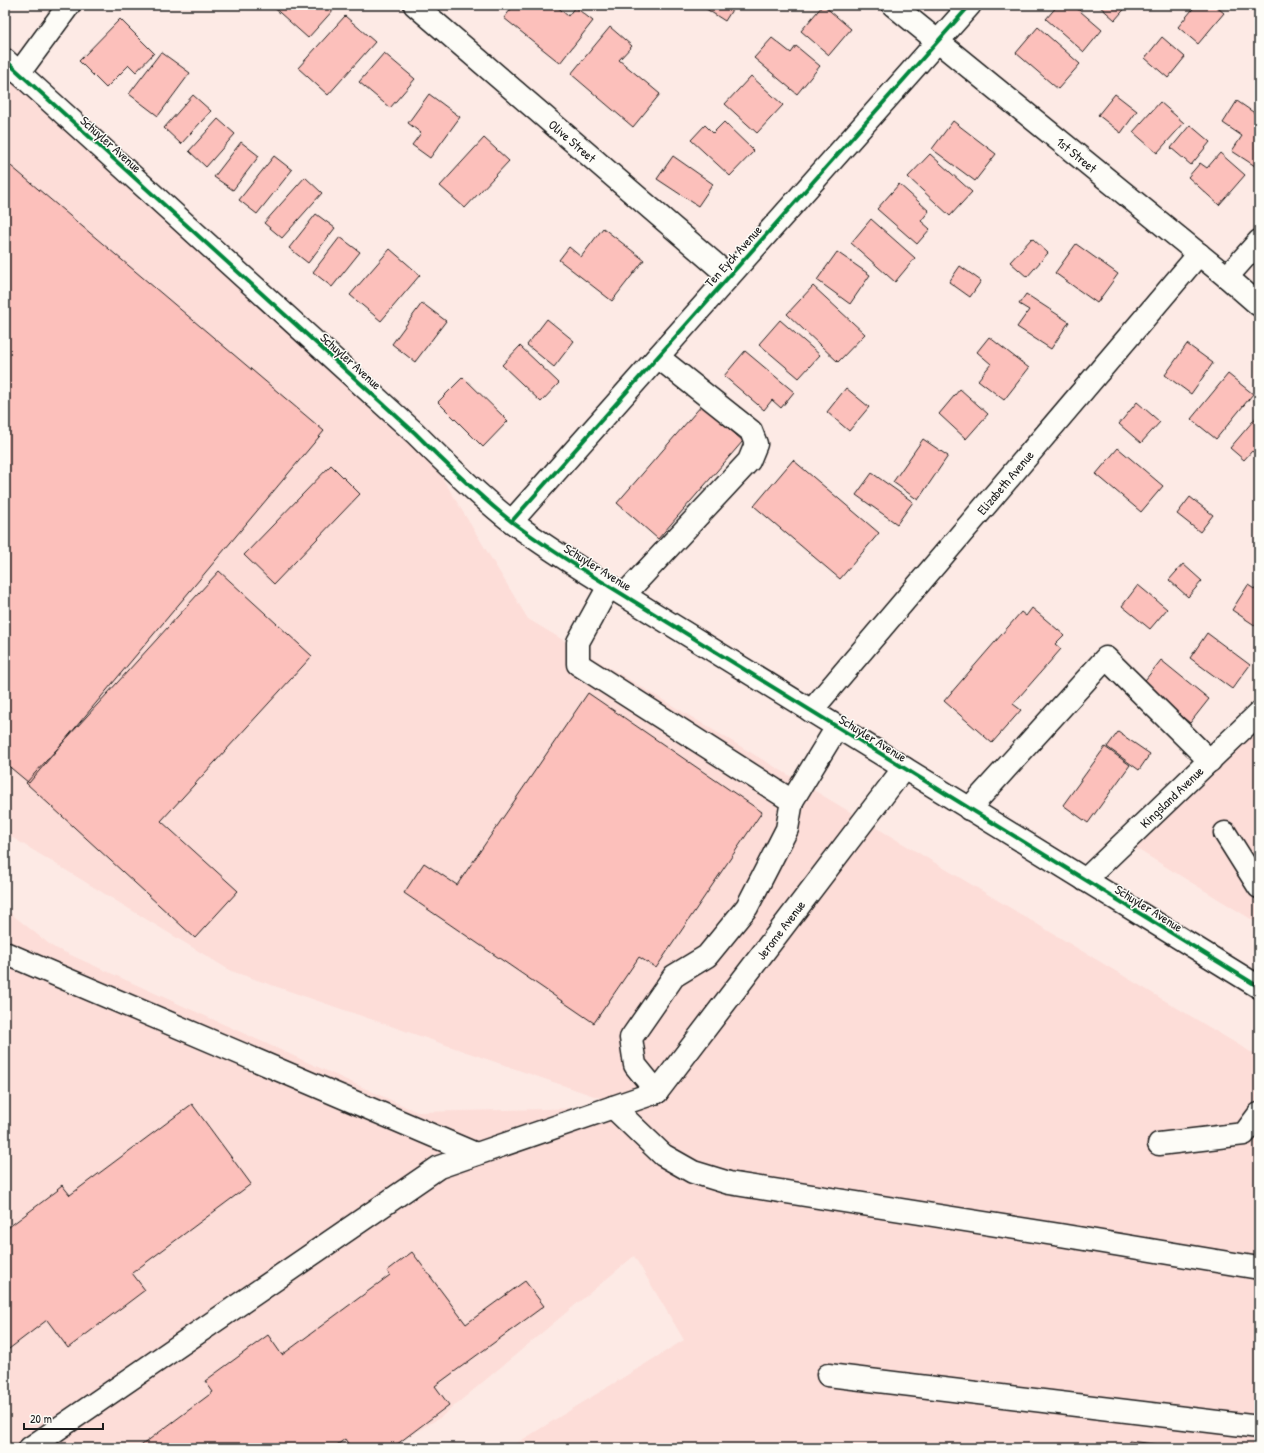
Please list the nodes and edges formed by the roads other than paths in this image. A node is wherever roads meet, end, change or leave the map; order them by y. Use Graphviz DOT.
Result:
graph roads {
  1 [pos="69,5"];
  2 [pos="415,5"];
  3 [pos="893,5"];
  4 [pos="970,5"];
  5 [pos="938,42"];
  6 [pos="12,67"];
  7 [pos="1259,241"];
  8 [pos="1199,254"];
  9 [pos="729,276"];
  10 [pos="1227,277"];
  11 [pos="1259,305"];
  12 [pos="658,357"];
  13 [pos="512,521"];
  14 [pos="617,591"];
  15 [pos="811,711"];
  16 [pos="1259,714"];
  17 [pos="837,727"];
  18 [pos="1210,760"];
  19 [pos="904,768"];
  20 [pos="792,801"];
  21 [pos="969,809"];
  22 [pos="1225,834"];
  23 [pos="1085,880"];
  24 [pos="1259,887"];
  25 [pos="6,954"];
  26 [pos="1259,987"];
  27 [pos="657,1092"];
  28 [pos="613,1107"];
  29 [pos="1259,1114"];
  30 [pos="1159,1144"];
  31 [pos="476,1154"];
  32 [pos="1259,1268"];
  33 [pos="828,1376"];
  34 [pos="1259,1427"];
  35 [pos="30,1448"];
  1 -- 6 [label="street"];
  2 -- 9 [label="street, Olive Street"];
  3 -- 5 [label="street, 1st Street"];
  4 -- 5 [label="street, Ten Eyck Avenue"];
  5 -- 8 [label="street, 1st Street"];
  5 -- 9 [label="street, Ten Eyck Avenue"];
  6 -- 13 [label="street, Schuyler Avenue"];
  7 -- 10 [label="street"];
  8 -- 10 [label="street, 1st Street"];
  8 -- 15 [label="street, Elizabeth Avenue"];
  9 -- 12 [label="street, Ten Eyck Avenue"];
  10 -- 11 [label="street, 1st Street"];
  12 -- 13 [label="street, Ten Eyck Avenue"];
  12 -- 14 [label="street"];
  13 -- 14 [label="street, Schuyler Avenue"];
  14 -- 15 [label="street, Schuyler Avenue"];
  14 -- 20 [label="street"];
  15 -- 17 [label="street, Schuyler Avenue"];
  16 -- 18 [label="street, Kingsland Avenue"];
  17 -- 19 [label="street, Schuyler Avenue"];
  17 -- 20 [label="street"];
  18 -- 21 [label="street"];
  18 -- 23 [label="street, Kingsland Avenue"];
  19 -- 21 [label="street, Schuyler Avenue"];
  19 -- 27 [label="street, Jerome Avenue"];
  20 -- 27 [label="street"];
  21 -- 23 [label="street, Schuyler Avenue"];
  22 -- 24 [label="street"];
  23 -- 26 [label="street, Schuyler Avenue"];
  25 -- 31 [label="street"];
  27 -- 28 [label="street"];
  28 -- 31 [label="street"];
  28 -- 32 [label="street"];
  29 -- 30 [label="street"];
  31 -- 35 [label="street"];
  33 -- 34 [label="street"];
}
